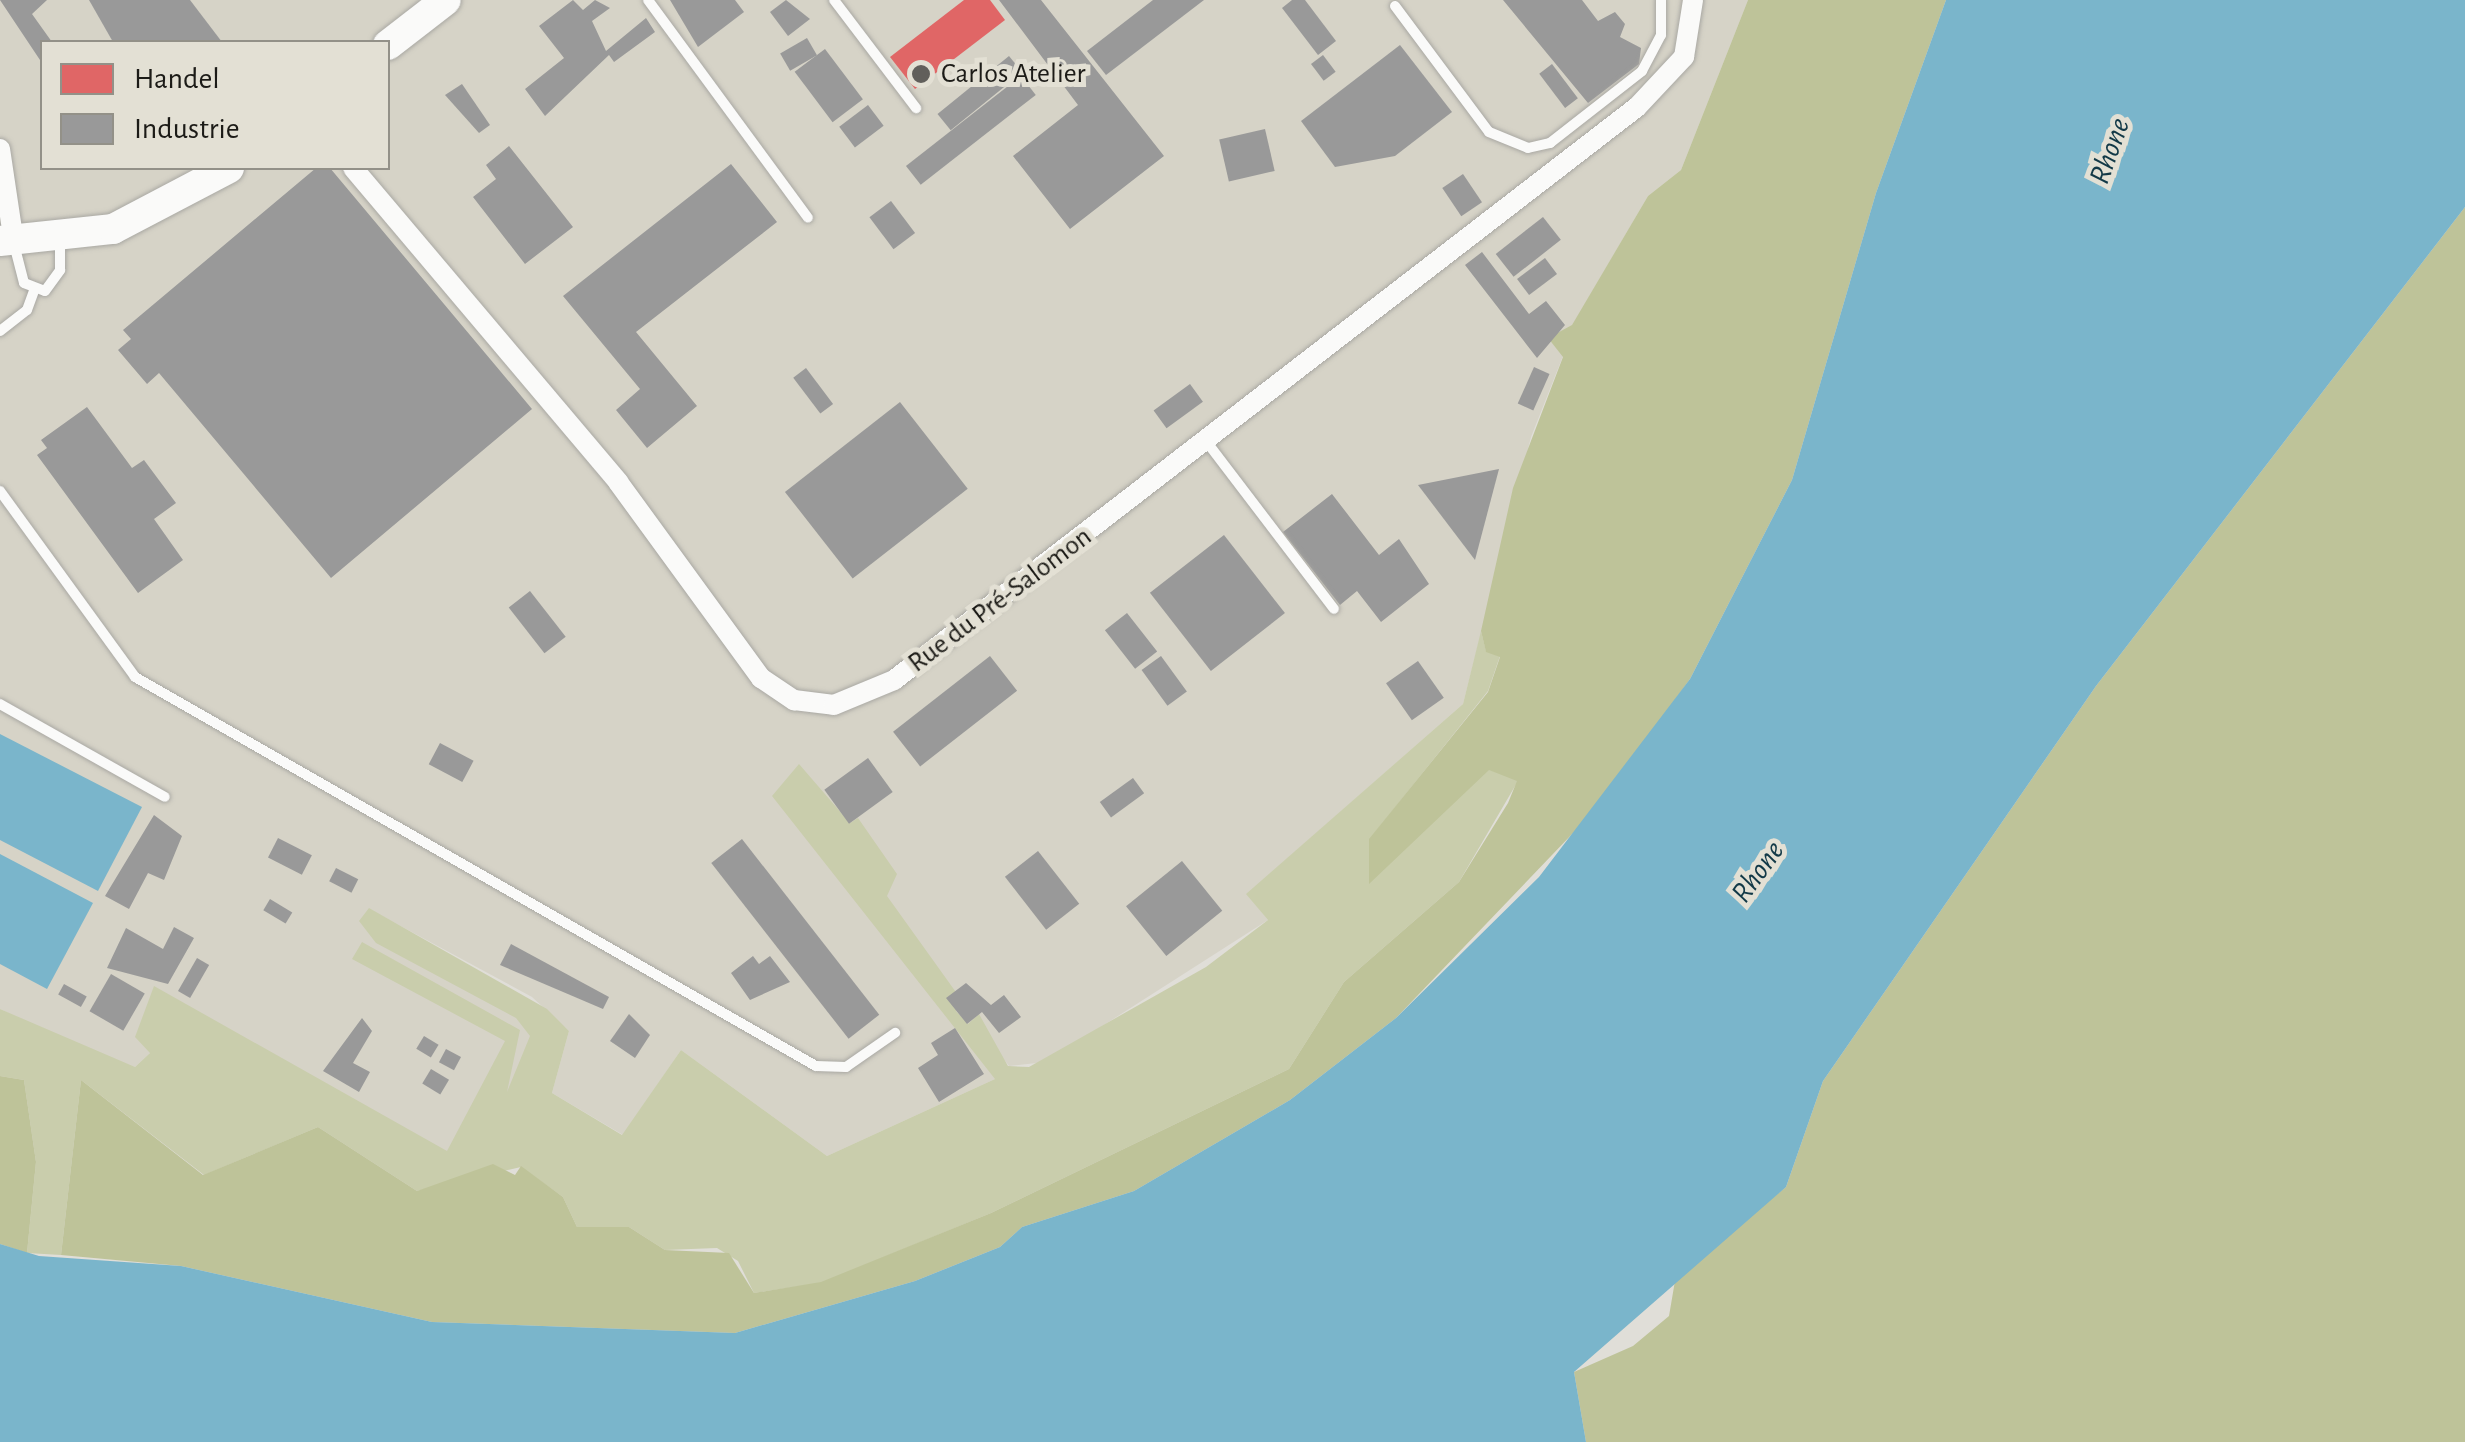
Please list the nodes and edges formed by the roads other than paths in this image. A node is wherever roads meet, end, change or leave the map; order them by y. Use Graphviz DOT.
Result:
graph roads {
  1 [pos="446,0"];
  2 [pos="648,0"];
  3 [pos="834,0"];
  4 [pos="1661,0"];
  5 [pos="1693,0"];
  6 [pos="1395,6"];
  7 [pos="390,44"];
  8 [pos="916,108"];
  9 [pos="0,149"];
  10 [pos="226,170"];
  11 [pos="355,170"];
  12 [pos="808,218"];
  13 [pos="60,241"];
  14 [pos="7,242"];
  15 [pos="34,291"];
  16 [pos="0,332"];
  17 [pos="1206,441"];
  18 [pos="0,491"];
  19 [pos="1334,609"];
  20 [pos="0,704"];
  21 [pos="165,796"];
  22 [pos="895,1034"];
  1 -- 7 [label="main road"];
  2 -- 12 [label="lane"];
  3 -- 8 [label="lane"];
  4 -- 6 [label="lane"];
  5 -- 17 [label="street, Rue du Pré-Salomon"];
  9 -- 14 [label="street"];
  10 -- 13 [label="main road"];
  11 -- 17 [label="street, Rue du Pré-Salomon"];
  13 -- 14 [label="main road"];
  13 -- 15 [label="lane"];
  14 -- 15 [label="lane"];
  15 -- 16 [label="lane"];
  17 -- 19 [label="lane"];
  18 -- 22 [label="lane"];
  20 -- 21 [label="lane"];
}
